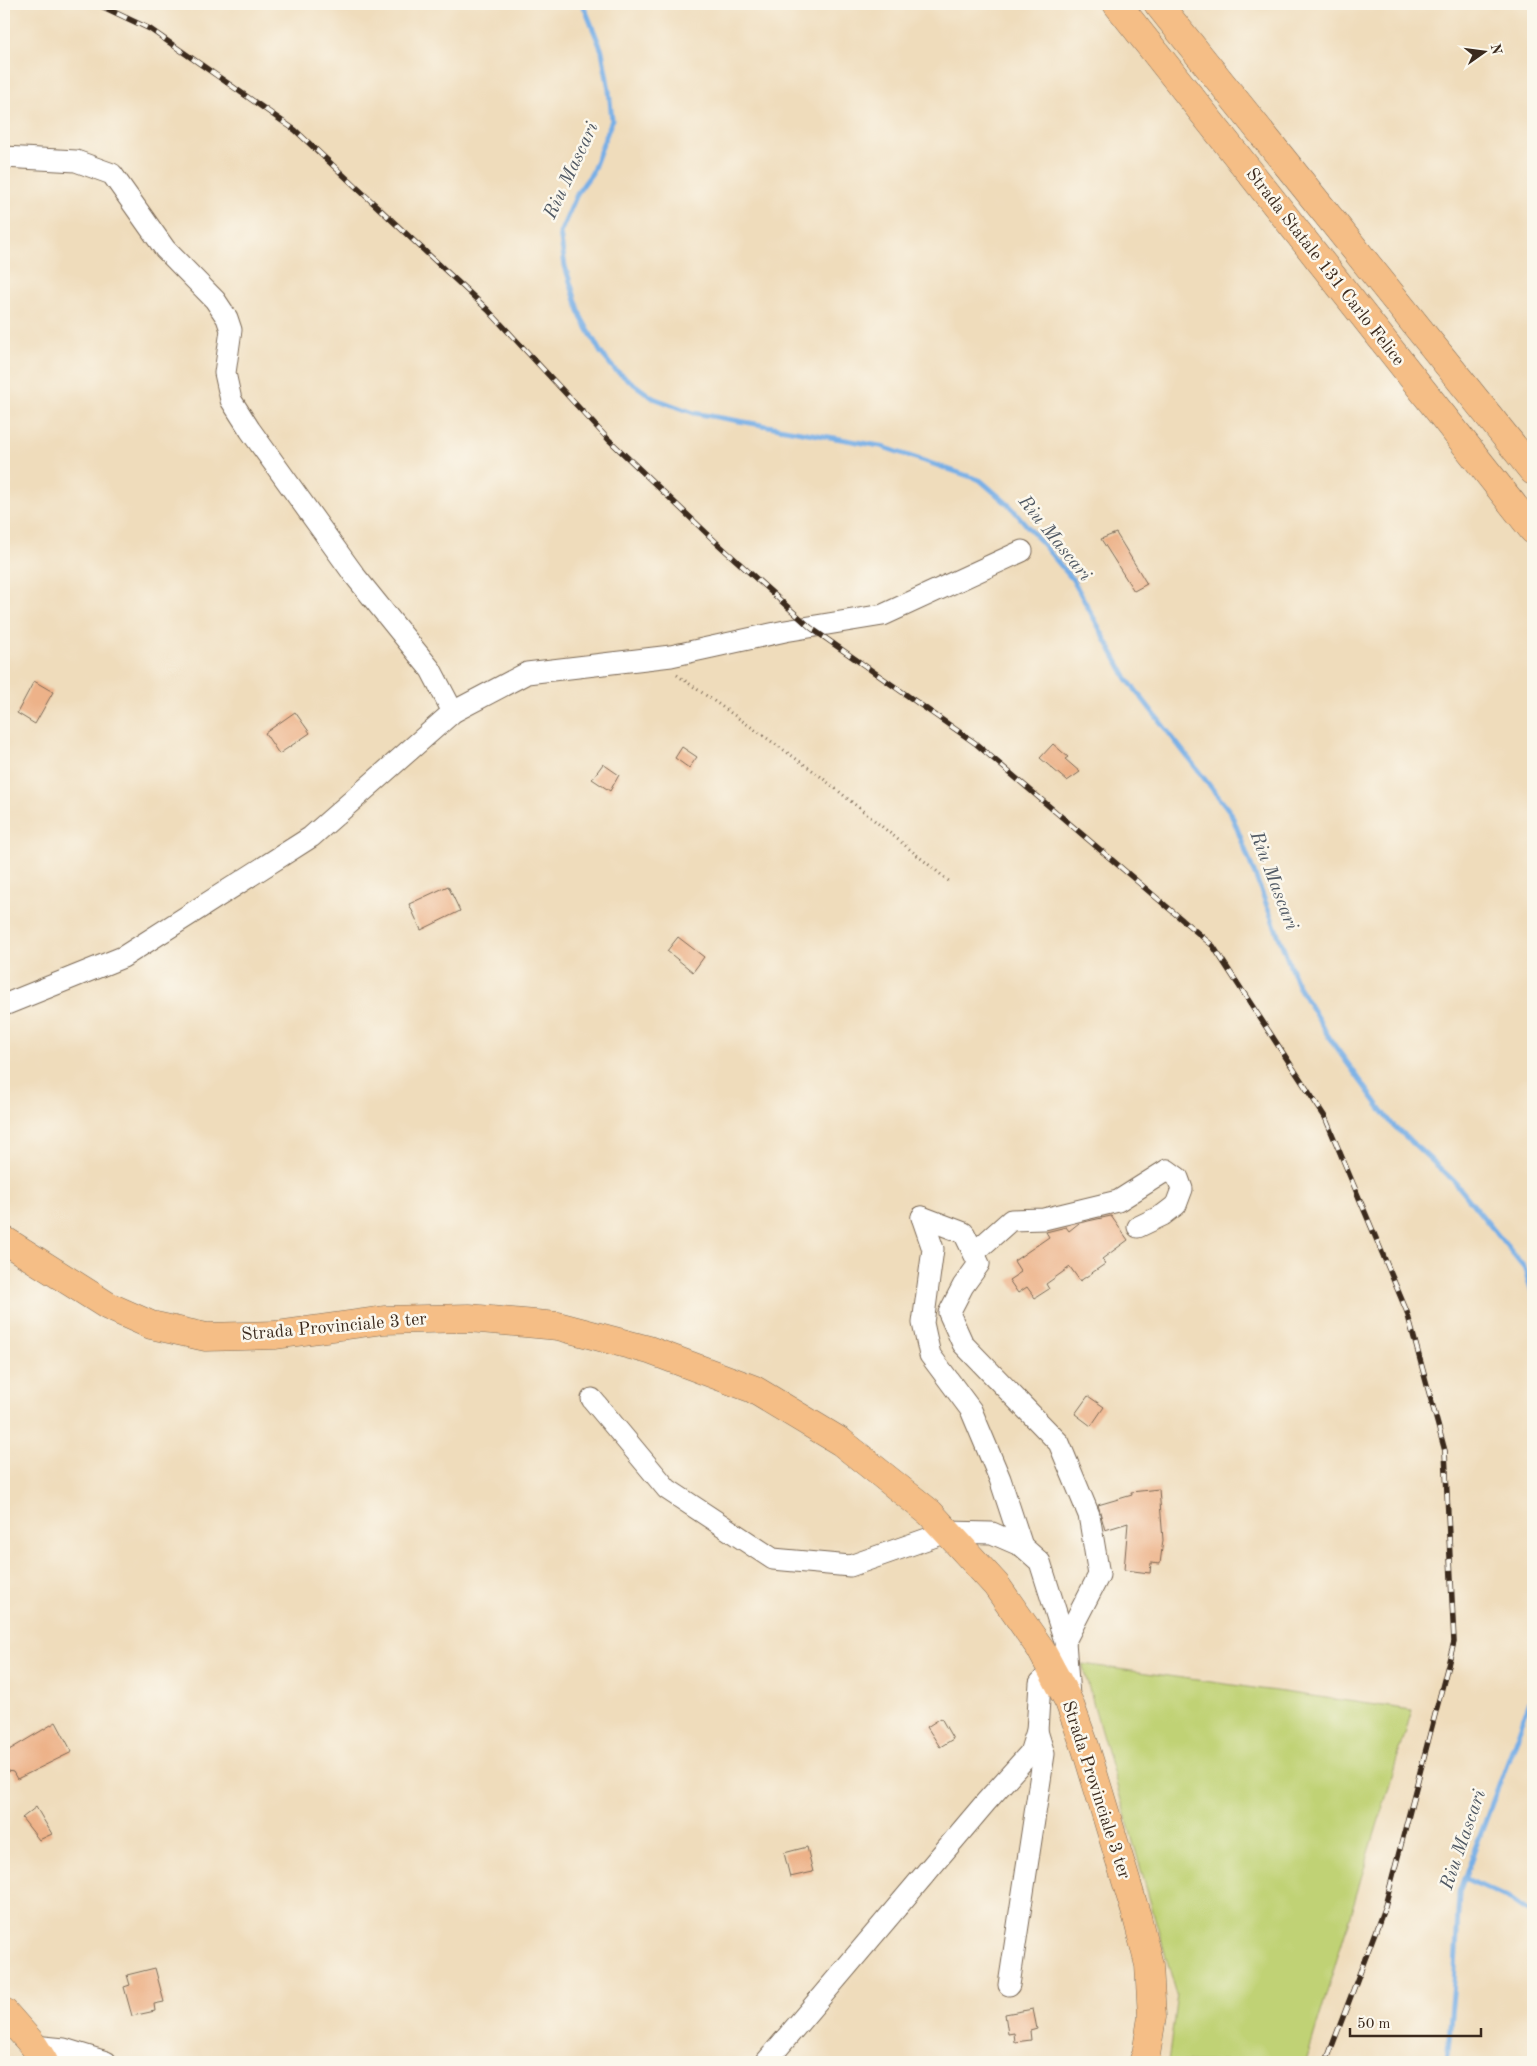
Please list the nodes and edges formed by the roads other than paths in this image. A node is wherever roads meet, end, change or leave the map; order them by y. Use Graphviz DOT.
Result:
graph roads {
  1 [pos="1118,4"];
  2 [pos="1158,4"];
  3 [pos="4,158"];
  4 [pos="1533,471"];
  5 [pos="1533,530"];
  6 [pos="1022,551"];
  7 [pos="453,712"];
  8 [pos="4,1005"];
  9 [pos="1138,1228"];
  10 [pos="4,1240"];
  11 [pos="974,1253"];
  12 [pos="592,1398"];
  13 [pos="948,1532"];
  14 [pos="1022,1546"];
  15 [pos="1064,1642"];
  16 [pos="1052,1670"];
  17 [pos="1069,1702"];
  18 [pos="1037,1731"];
  19 [pos="1009,1986"];
  20 [pos="4,2012"];
  21 [pos="39,2054"];
  22 [pos="106,2062"];
  23 [pos="766,2062"];
  24 [pos="1143,2062"];
  1 -- 5 [label="main road, Strada Statale 131 Carlo Felice"];
  2 -- 4 [label="main road, Strada Statale 131 Carlo Felice"];
  3 -- 7 [label="street"];
  6 -- 7 [label="street"];
  7 -- 8 [label="street"];
  9 -- 11 [label="street"];
  10 -- 13 [label="main road, Strada Provinciale 3 ter"];
  11 -- 14 [label="street"];
  11 -- 15 [label="street"];
  12 -- 13 [label="street"];
  13 -- 14 [label="street"];
  13 -- 16 [label="main road, Strada Provinciale 3 ter"];
  14 -- 15 [label="street"];
  15 -- 17 [label="street"];
  16 -- 17 [label="main road, Strada Provinciale 3 ter"];
  16 -- 18 [label="street"];
  17 -- 24 [label="main road, Strada Provinciale 3 ter"];
  18 -- 19 [label="street"];
  18 -- 23 [label="street"];
  20 -- 21 [label="main road"];
  21 -- 22 [label="street"];
}
